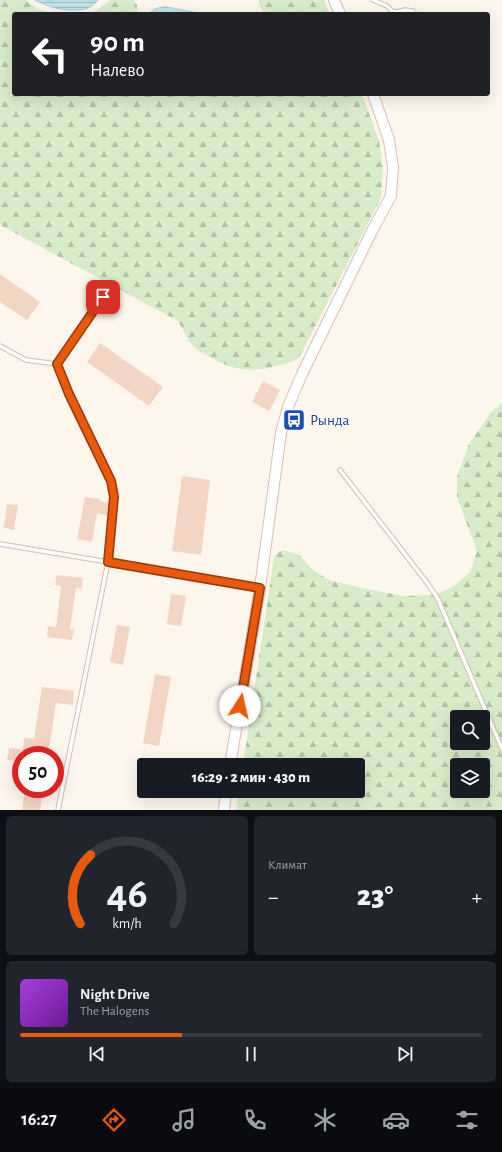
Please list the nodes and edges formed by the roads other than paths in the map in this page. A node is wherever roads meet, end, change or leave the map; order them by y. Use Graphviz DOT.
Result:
graph roads {
  1 [pos="334,0"];
  2 [pos="373,0"];
  3 [pos="339,12"];
  4 [pos="397,12"];
  5 [pos="397,12"];
  6 [pos="414,12"];
  7 [pos="374,96"];
  8 [pos="103,297"];
  9 [pos="0,346"];
  10 [pos="57,364"];
  11 [pos="340,470"];
  12 [pos="0,544"];
  13 [pos="108,562"];
  14 [pos="260,588"];
  15 [pos="502,750"];
  16 [pos="231,758"];
  17 [pos="225,798"];
  18 [pos="224,808"];
  19 [pos="58,810"];
  1 -- 3 [label="main road"];
  2 -- 4 [label="lane"];
  5 -- 6 [label="lane"];
  7 -- 14 [label="main road"];
  8 -- 10 [label="lane"];
  9 -- 10 [label="lane"];
  10 -- 13 [label="lane"];
  11 -- 15 [label="lane"];
  12 -- 13 [label="lane"];
  13 -- 14 [label="lane"];
  13 -- 19 [label="lane"];
  14 -- 16 [label="main road"];
  17 -- 18 [label="main road"];
}
